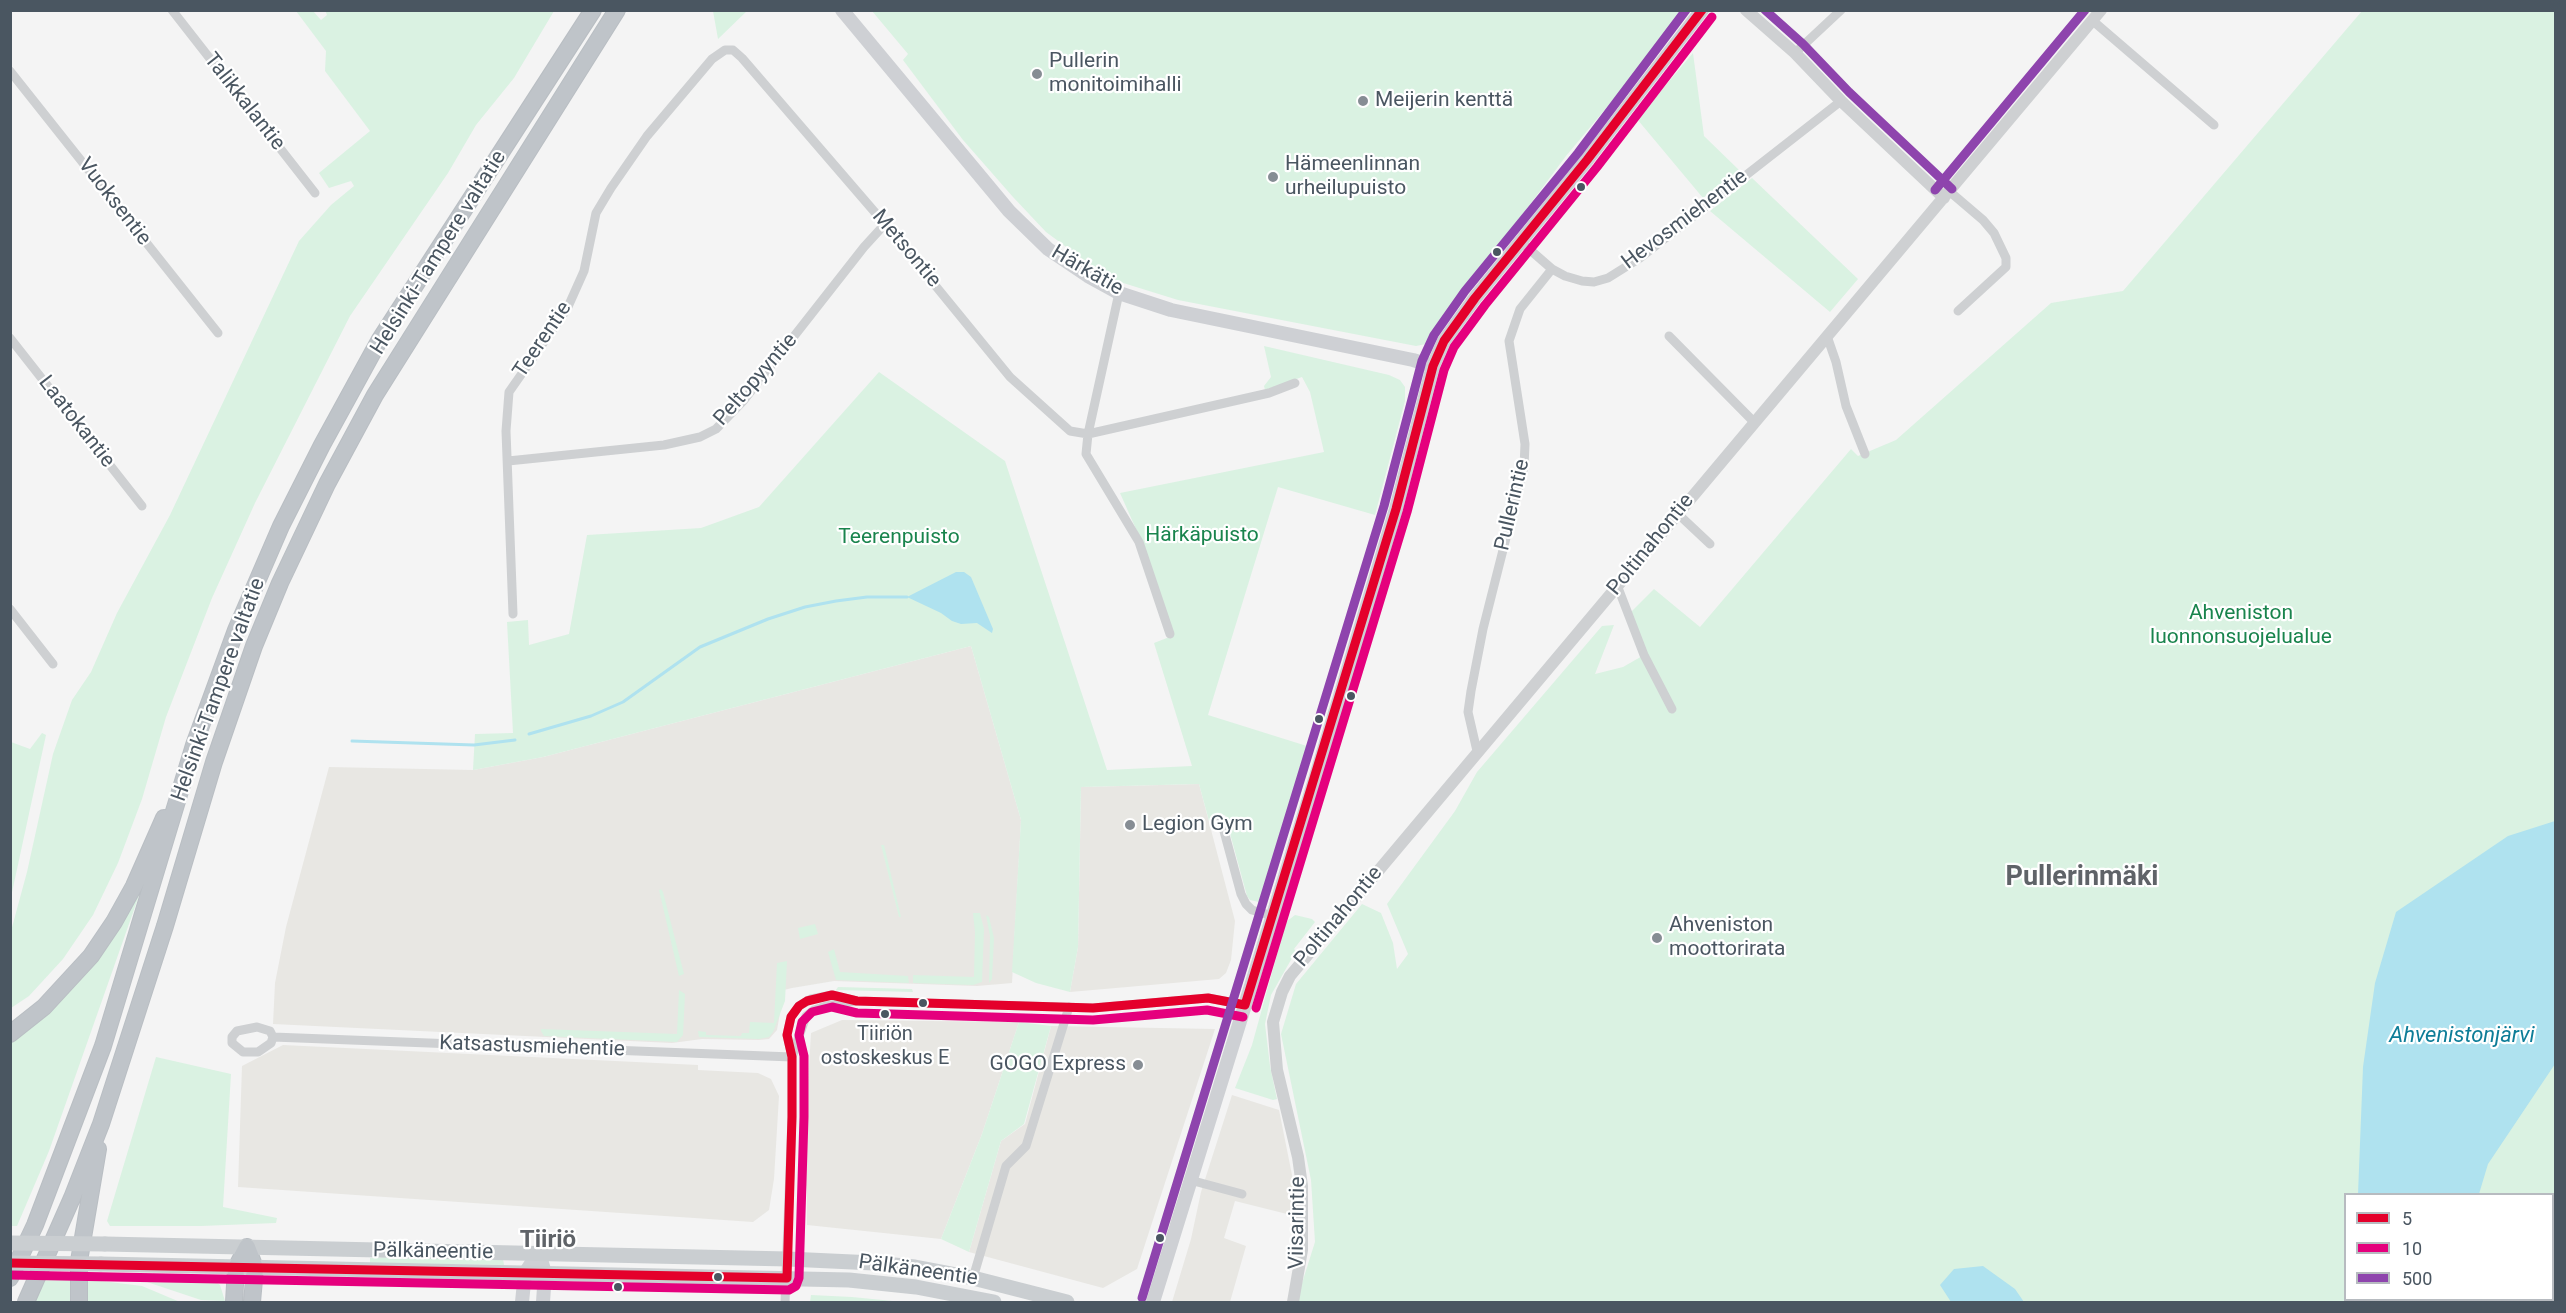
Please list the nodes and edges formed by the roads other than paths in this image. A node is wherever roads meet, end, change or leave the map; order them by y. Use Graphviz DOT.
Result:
graph roads {
  1 [pos="172,10"];
  2 [pos="593,10"];
  3 [pos="617,10"];
  4 [pos="842,10"];
  5 [pos="1702,10"];
  6 [pos="1746,10"];
  7 [pos="1841,10"];
  8 [pos="2102,10"];
  9 [pos="2093,21"];
  10 [pos="733,50"];
  11 [pos="1795,53"];
  12 [pos="10,71"];
  13 [pos="1841,101"];
  14 [pos="2214,125"];
  15 [pos="315,193"];
  16 [pos="1947,194"];
  17 [pos="885,224"];
  18 [pos="1521,242"];
  19 [pos="1552,269"];
  20 [pos="1119,292"];
  21 [pos="1958,310"];
  22 [pos="218,333"];
  23 [pos="1669,336"];
  24 [pos="1827,336"];
  25 [pos="10,338"];
  26 [pos="1433,366"];
  27 [pos="1294,383"];
  28 [pos="1755,422"];
  29 [pos="1088,434"];
  30 [pos="1865,454"];
  31 [pos="508,461"];
  32 [pos="142,506"];
  33 [pos="1677,513"];
  34 [pos="1710,544"];
  35 [pos="1617,585"];
  36 [pos="10,609"];
  37 [pos="513,614"];
  38 [pos="1170,634"];
  39 [pos="53,664"];
  40 [pos="1672,709"];
  41 [pos="1477,751"];
  42 [pos="184,780"];
  43 [pos="1221,820"];
  44 [pos="1273,916"];
  45 [pos="1245,1005"];
  46 [pos="1069,1007"];
  47 [pos="10,1034"];
  48 [pos="273,1037"];
  49 [pos="792,1057"];
  50 [pos="1286,1108"];
  51 [pos="100,1124"];
  52 [pos="1191,1180"];
  53 [pos="1242,1194"];
  54 [pos="10,1243"];
  55 [pos="247,1247"];
  56 [pos="538,1253"];
  57 [pos="788,1259"];
  58 [pos="10,1263"];
  59 [pos="236,1268"];
  60 [pos="255,1268"];
  61 [pos="525,1273"];
  62 [pos="545,1273"];
  63 [pos="10,1278"];
  64 [pos="787,1278"];
  65 [pos="973,1278"];
  66 [pos="26,1302"];
  67 [pos="79,1302"];
  68 [pos="234,1302"];
  69 [pos="252,1302"];
  70 [pos="522,1302"];
  71 [pos="543,1302"];
  72 [pos="785,1302"];
  73 [pos="994,1302"];
  74 [pos="1067,1302"];
  75 [pos="1153,1302"];
  76 [pos="1293,1302"];
  1 -- 15 [label="street, Talikkalantie"];
  2 -- 42 [label="highway, Helsinki-Tampere valtatie"];
  3 -- 51 [label="highway, Helsinki-Tampere valtatie"];
  4 -- 20 [label="main road, Härkätie"];
  5 -- 18 [label="main road"];
  6 -- 11 [label="street"];
  7 -- 11 [label="street"];
  8 -- 9 [label="street, Poltinahontie"];
  9 -- 14 [label="street"];
  9 -- 16 [label="street, Poltinahontie"];
  10 -- 17 [label="street, Metsontie"];
  10 -- 31 [label="street, Teerentie"];
  11 -- 13 [label="street"];
  12 -- 22 [label="street, Vuoksentie"];
  13 -- 16 [label="street"];
  13 -- 19 [label="street, Hevosmiehentie"];
  16 -- 21 [label="street"];
  16 -- 24 [label="street, Poltinahontie"];
  17 -- 29 [label="street, Metsontie"];
  17 -- 31 [label="street, Peltopyyntie"];
  18 -- 19 [label="street, Hevosmiehentie"];
  18 -- 26 [label="main road"];
  19 -- 41 [label="street, Pullerintie"];
  20 -- 26 [label="main road, Härkätie"];
  20 -- 29 [label="street"];
  23 -- 28 [label="street"];
  24 -- 28 [label="street, Poltinahontie"];
  24 -- 30 [label="street"];
  25 -- 32 [label="street, Laatokantie"];
  26 -- 44 [label="main road"];
  27 -- 29 [label="street"];
  28 -- 33 [label="street, Poltinahontie"];
  29 -- 38 [label="street"];
  31 -- 37 [label="street, Teerentie"];
  33 -- 34 [label="street"];
  33 -- 35 [label="street, Poltinahontie"];
  35 -- 40 [label="street"];
  35 -- 41 [label="street, Poltinahontie"];
  36 -- 39 [label="street"];
  41 -- 50 [label="street, Poltinahontie"];
  42 -- 47 [label="highway"];
  42 -- 63 [label="highway, Helsinki-Tampere valtatie"];
  43 -- 44 [label="street"];
  44 -- 45 [label="main road"];
  45 -- 46 [label="street"];
  45 -- 52 [label="main road"];
  46 -- 49 [label="street"];
  46 -- 65 [label="street"];
  48 -- 49 [label="street, Katsastusmiehentie"];
  49 -- 57 [label="street"];
  50 -- 76 [label="street, Viisarintie"];
  51 -- 66 [label="highway, Helsinki-Tampere valtatie"];
  51 -- 67 [label="highway"];
  52 -- 53 [label="street"];
  52 -- 75 [label="main road"];
  54 -- 55 [label="main road, Pälkäneentie, bridge"];
  55 -- 56 [label="main road, Pälkäneentie"];
  55 -- 59 [label="highway"];
  55 -- 60 [label="highway"];
  56 -- 57 [label="main road, Pälkäneentie"];
  56 -- 61 [label="main road"];
  56 -- 62 [label="main road"];
  57 -- 64 [label="street"];
  57 -- 65 [label="main road, Pälkäneentie"];
  58 -- 59 [label="main road, Pälkäneentie, bridge"];
  59 -- 60 [label="main road, Pälkäneentie"];
  59 -- 68 [label="highway"];
  60 -- 61 [label="main road, Pälkäneentie"];
  60 -- 69 [label="highway"];
  61 -- 62 [label="main road, Pälkäneentie"];
  61 -- 70 [label="main road"];
  62 -- 64 [label="main road, Pälkäneentie"];
  62 -- 71 [label="main road"];
  64 -- 72 [label="street"];
  64 -- 73 [label="main road, Pälkäneentie"];
  65 -- 74 [label="main road, Pälkäneentie"];
}
